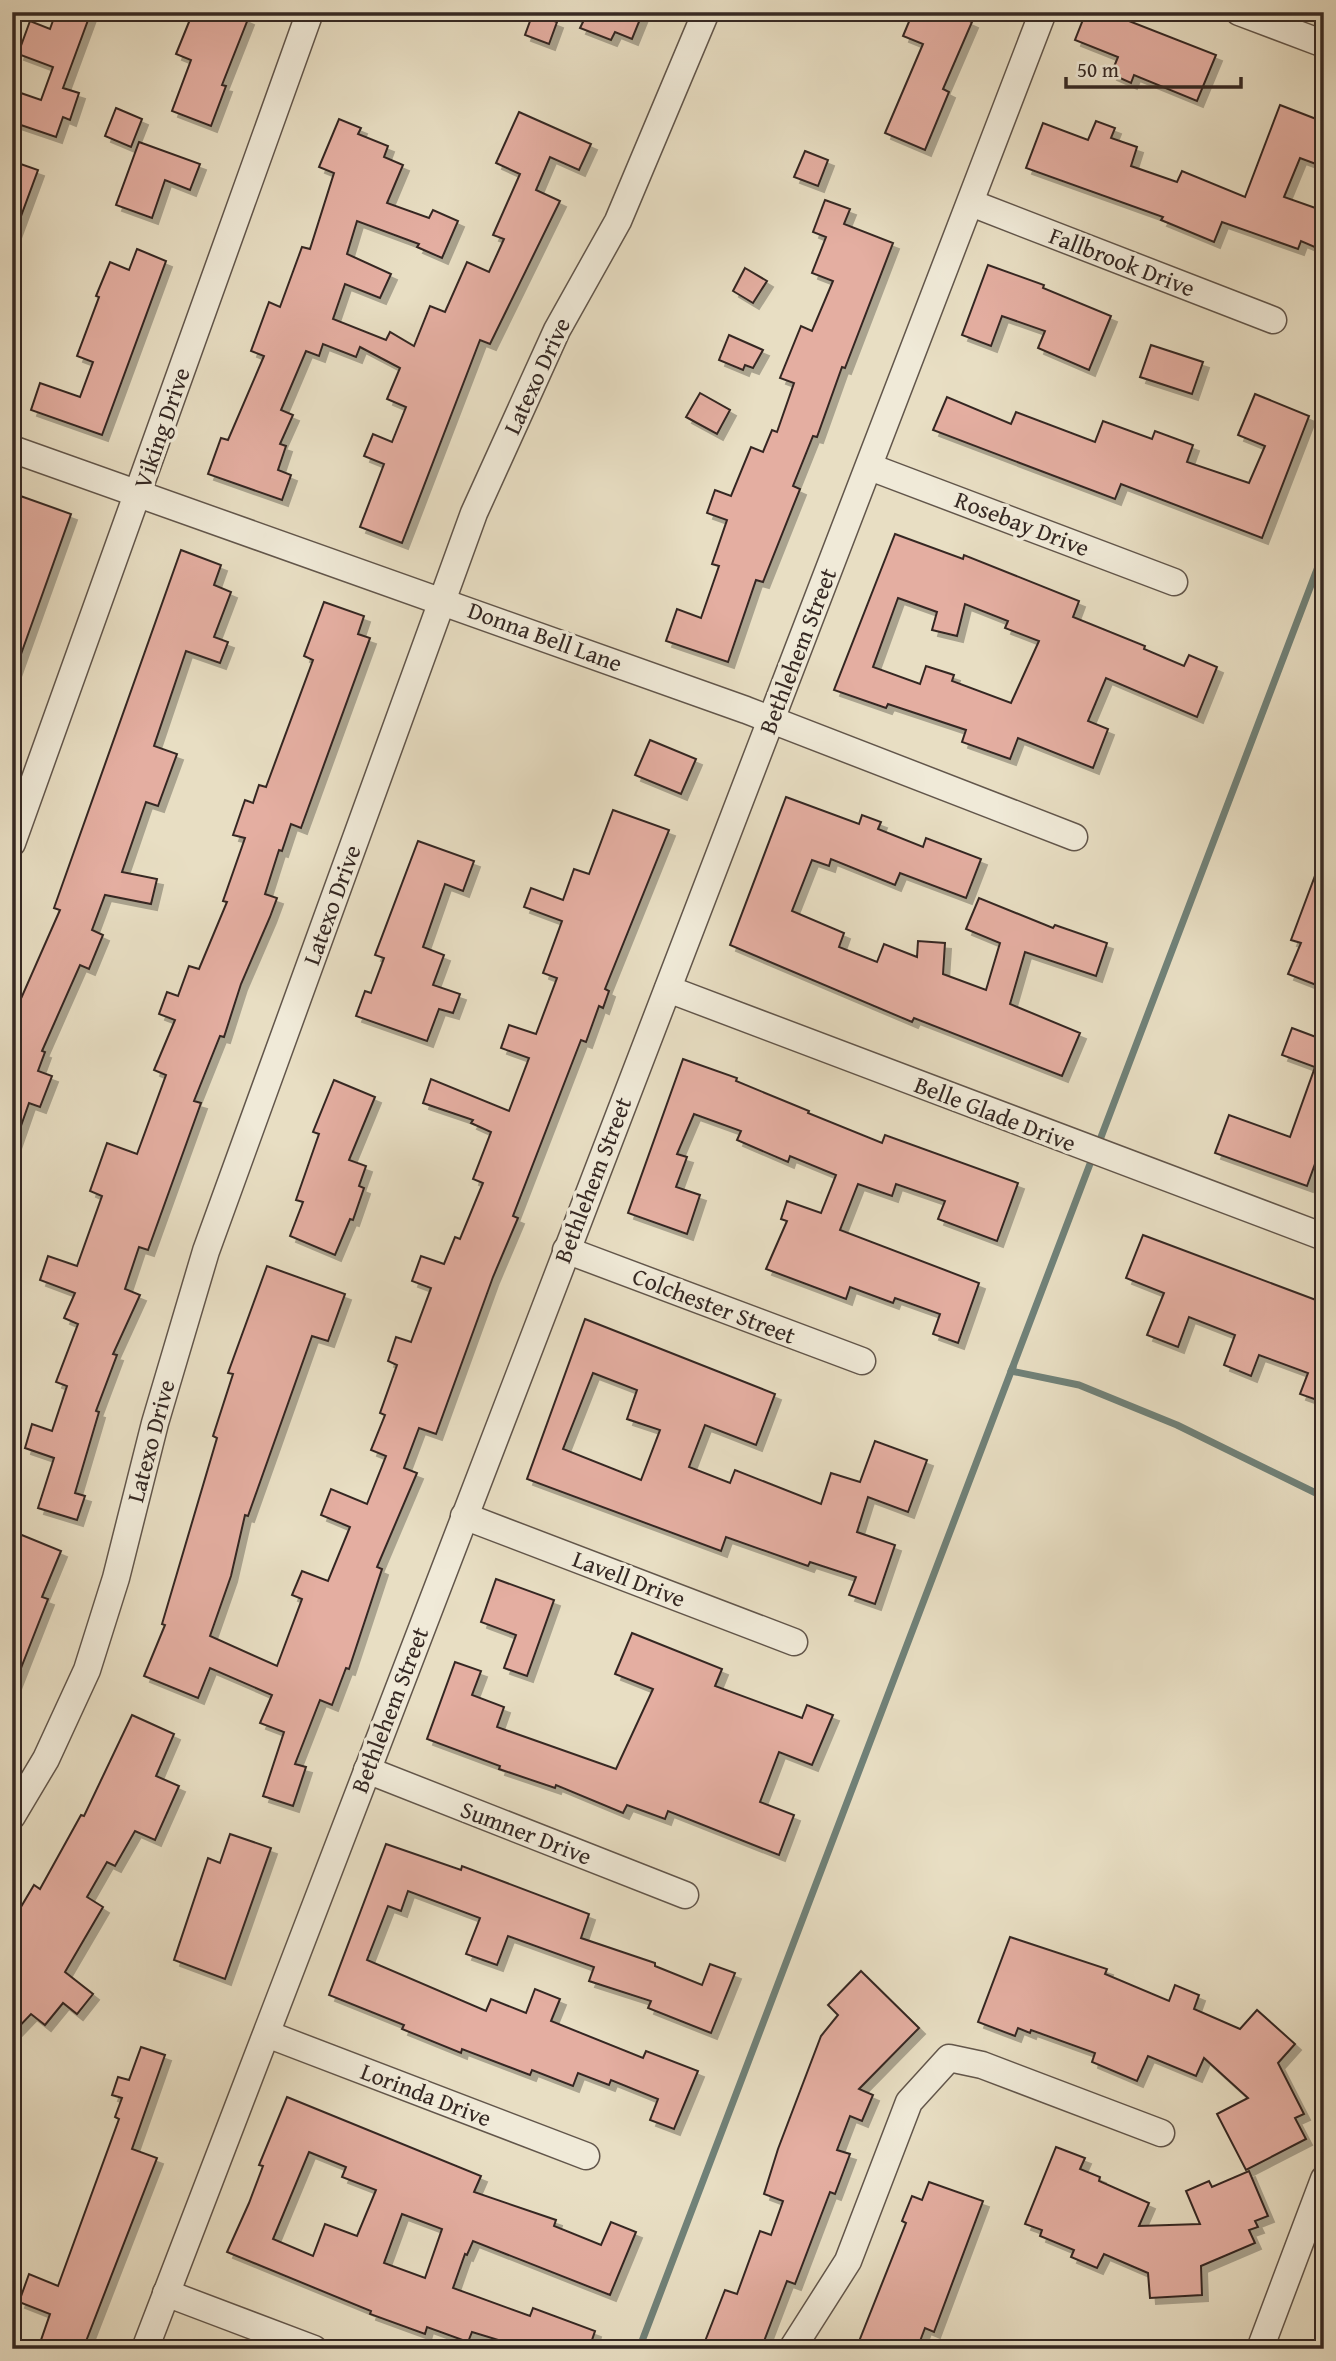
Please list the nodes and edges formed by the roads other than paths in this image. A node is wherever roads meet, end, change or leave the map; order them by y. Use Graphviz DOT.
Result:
graph roads {
  1 [pos="310,12"];
  2 [pos="706,12"];
  3 [pos="1044,12"];
  4 [pos="1239,12"];
  5 [pos="1324,44"];
  6 [pos="971,203"];
  7 [pos="1273,320"];
  8 [pos="12,449"];
  9 [pos="870,467"];
  10 [pos="139,494"];
  11 [pos="1174,582"];
  12 [pos="443,600"];
  13 [pos="771,720"];
  14 [pos="1074,836"];
  15 [pos="12,843"];
  16 [pos="668,989"];
  17 [pos="1324,1237"];
  18 [pos="566,1250"];
  19 [pos="862,1361"];
  20 [pos="464,1516"];
  21 [pos="794,1642"];
  22 [pos="367,1770"];
  23 [pos="12,1816"];
  24 [pos="685,1895"];
  25 [pos="267,2034"];
  26 [pos="1161,2133"];
  27 [pos="586,2156"];
  28 [pos="1324,2179"];
  29 [pos="166,2293"];
  30 [pos="145,2349"];
  31 [pos="314,2349"];
  32 [pos="792,2349"];
  33 [pos="1260,2349"];
  1 -- 10 [label="street, Viking Drive"];
  2 -- 12 [label="street, Latexo Drive"];
  3 -- 6 [label="street, Bethlehem Street"];
  4 -- 5 [label="street"];
  6 -- 7 [label="street, Fallbrook Drive"];
  6 -- 9 [label="street, Bethlehem Street"];
  8 -- 10 [label="street, Donna Bell Lane"];
  9 -- 11 [label="street, Rosebay Drive"];
  9 -- 13 [label="street, Bethlehem Street"];
  10 -- 12 [label="street, Donna Bell Lane"];
  10 -- 15 [label="street, Viking Drive"];
  12 -- 13 [label="street, Donna Bell Lane"];
  12 -- 23 [label="street, Latexo Drive"];
  13 -- 14 [label="street, Donna Bell Lane"];
  13 -- 16 [label="street, Bethlehem Street"];
  16 -- 17 [label="street, Belle Glade Drive"];
  16 -- 18 [label="street, Bethlehem Street"];
  18 -- 19 [label="street, Colchester Street"];
  18 -- 20 [label="street, Bethlehem Street"];
  20 -- 21 [label="street, Lavell Drive"];
  20 -- 22 [label="street, Bethlehem Street"];
  22 -- 24 [label="street, Sumner Drive"];
  22 -- 25 [label="street, Bethlehem Street"];
  25 -- 27 [label="street, Lorinda Drive"];
  25 -- 29 [label="street, Bethlehem Street"];
  26 -- 32 [label="street"];
  28 -- 33 [label="street"];
  29 -- 30 [label="street, Bethlehem Street"];
  29 -- 31 [label="street"];
}
